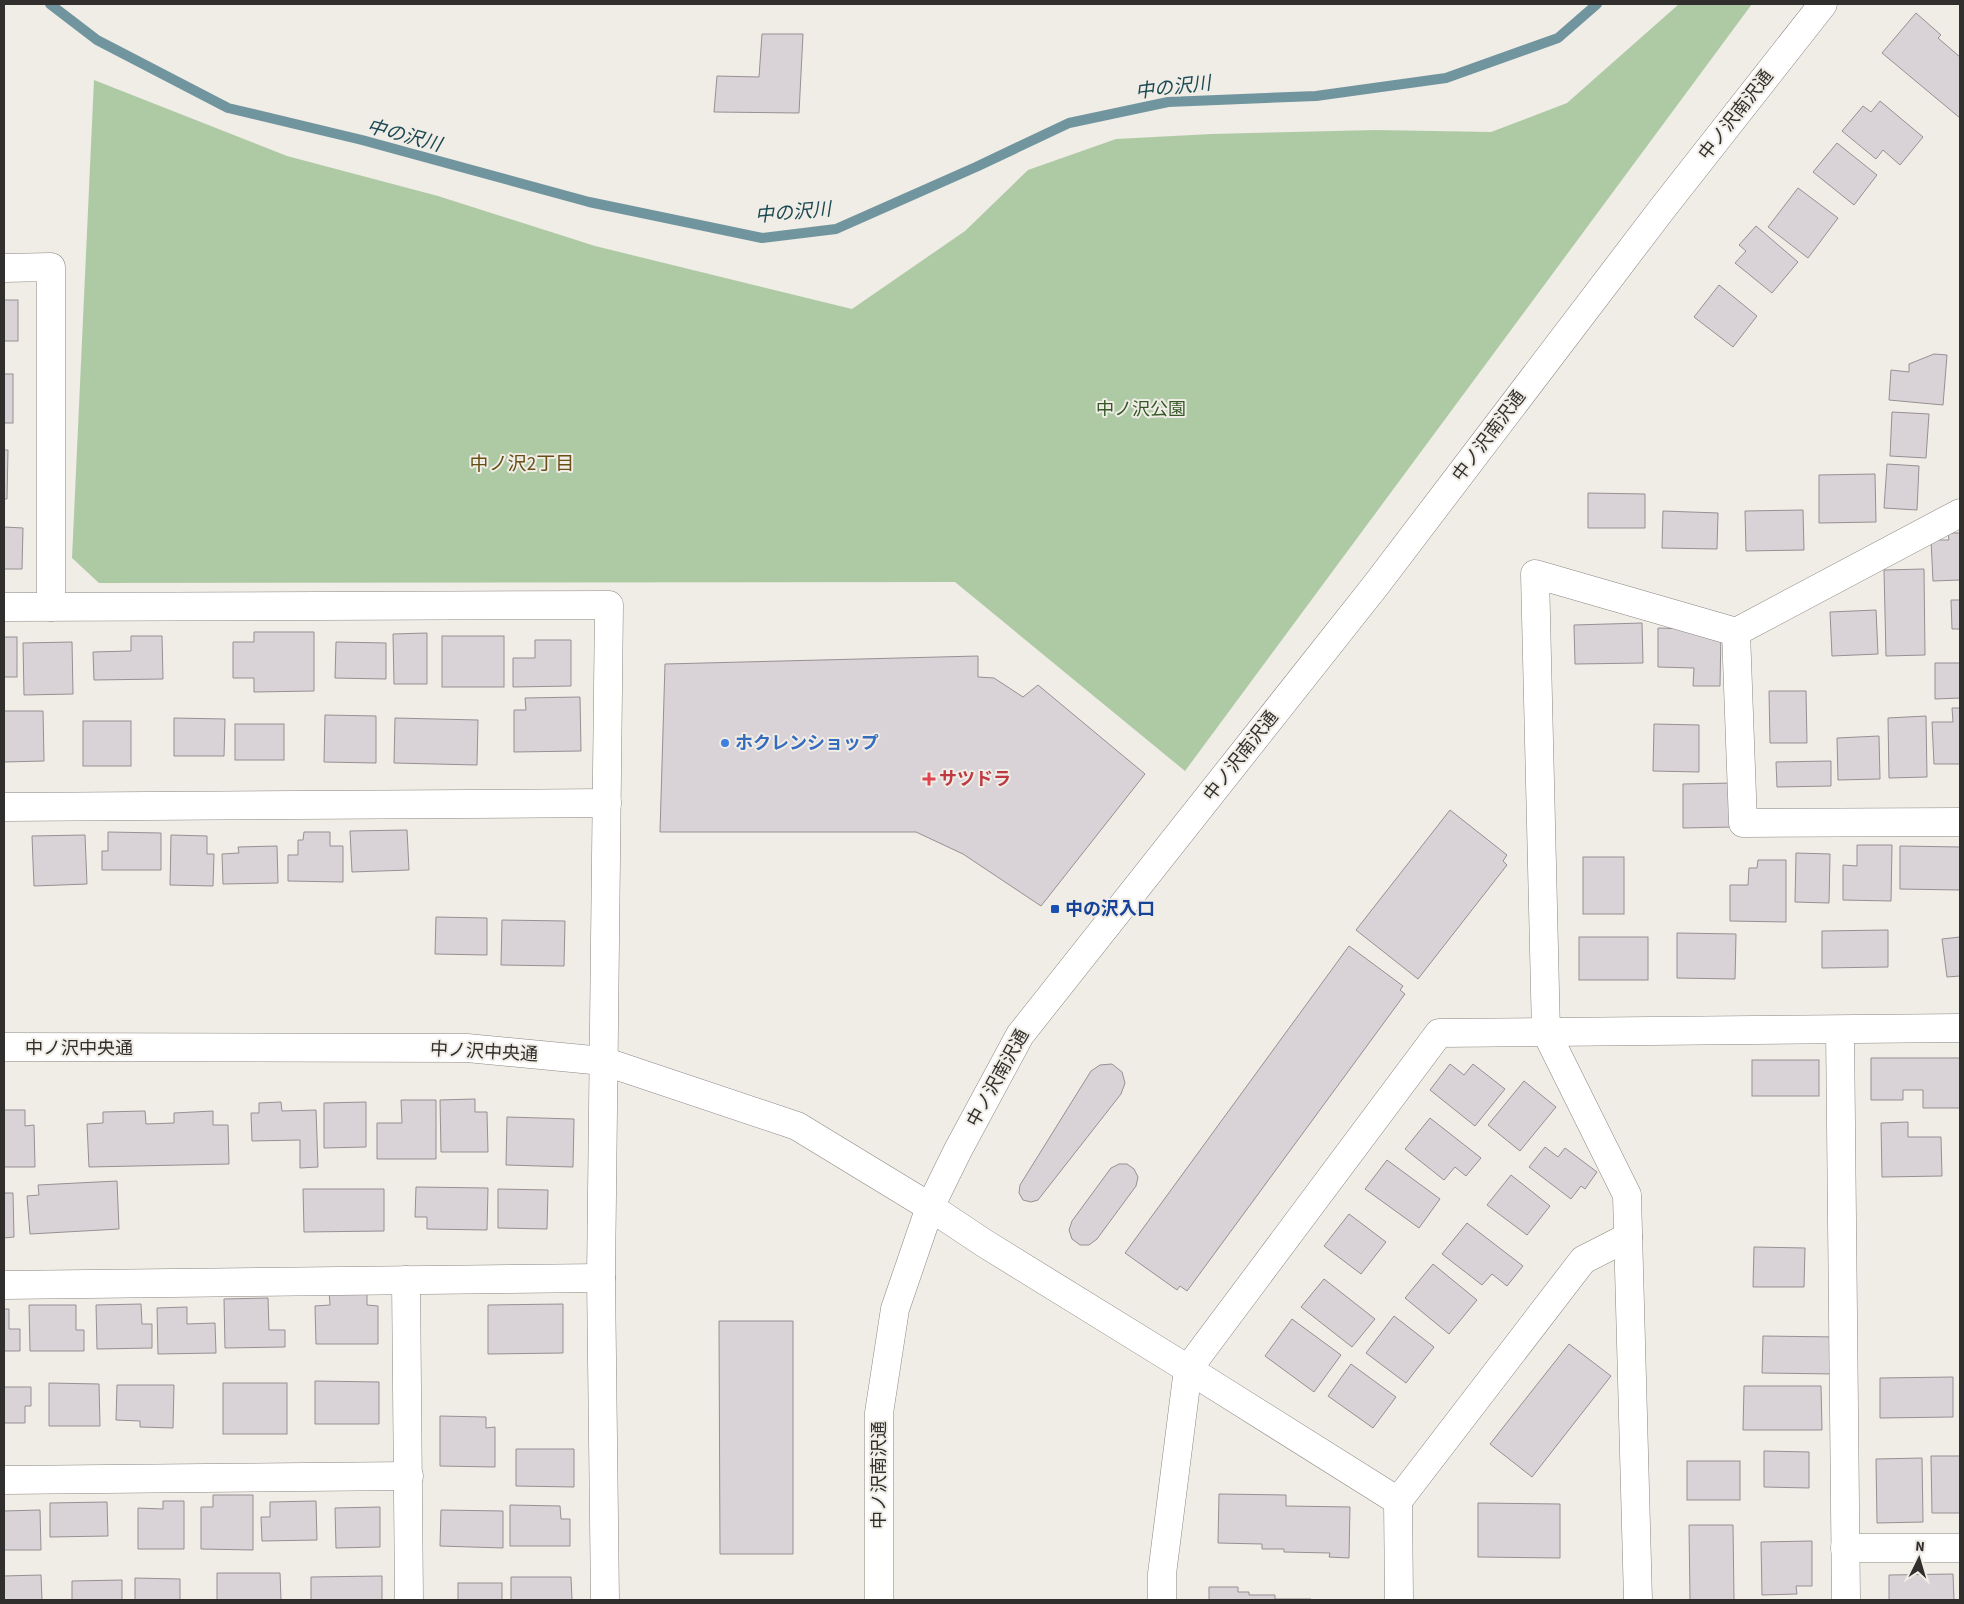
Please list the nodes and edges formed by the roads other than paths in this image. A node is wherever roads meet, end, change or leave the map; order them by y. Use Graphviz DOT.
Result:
graph roads {
  1 [pos="1823,4"];
  2 [pos="4,268"];
  3 [pos="1960,513"];
  4 [pos="4,607"];
  5 [pos="51,607"];
  6 [pos="1736,632"];
  7 [pos="607,803"];
  8 [pos="4,807"];
  9 [pos="1960,822"];
  10 [pos="1960,1028"];
  11 [pos="1840,1030"];
  12 [pos="1546,1032"];
  13 [pos="4,1048"];
  14 [pos="603,1061"];
  15 [pos="930,1207"];
  16 [pos="1628,1238"];
  17 [pos="601,1278"];
  18 [pos="406,1280"];
  19 [pos="4,1285"];
  20 [pos="1188,1369"];
  21 [pos="409,1476"];
  22 [pos="4,1480"];
  23 [pos="1398,1501"];
  24 [pos="1845,1548"];
  25 [pos="1960,1548"];
  26 [pos="409,1600"];
  27 [pos="605,1600"];
  28 [pos="880,1600"];
  29 [pos="1162,1600"];
  30 [pos="1399,1600"];
  31 [pos="1638,1600"];
  32 [pos="1846,1600"];
  1 -- 15 [label="street, 中ノ沢南沢通"];
  2 -- 5 [label="street"];
  3 -- 6 [label="street"];
  4 -- 5 [label="street"];
  5 -- 7 [label="street"];
  6 -- 9 [label="street"];
  6 -- 12 [label="street"];
  7 -- 8 [label="street"];
  7 -- 14 [label="street"];
  10 -- 11 [label="street"];
  11 -- 12 [label="street"];
  11 -- 24 [label="street"];
  12 -- 16 [label="street"];
  12 -- 20 [label="street"];
  13 -- 14 [label="street, 中ノ沢中央通"];
  14 -- 15 [label="street, 中ノ沢中央通"];
  14 -- 17 [label="street"];
  15 -- 20 [label="street, 中ノ沢中央通"];
  15 -- 28 [label="street, 中ノ沢南沢通"];
  16 -- 23 [label="street"];
  16 -- 31 [label="street"];
  17 -- 18 [label="street"];
  17 -- 27 [label="street"];
  18 -- 19 [label="street"];
  18 -- 21 [label="street"];
  20 -- 23 [label="street, 中ノ沢中央通"];
  20 -- 29 [label="street"];
  21 -- 22 [label="street"];
  21 -- 26 [label="street"];
  23 -- 30 [label="street"];
  24 -- 25 [label="street"];
  24 -- 32 [label="street"];
}
